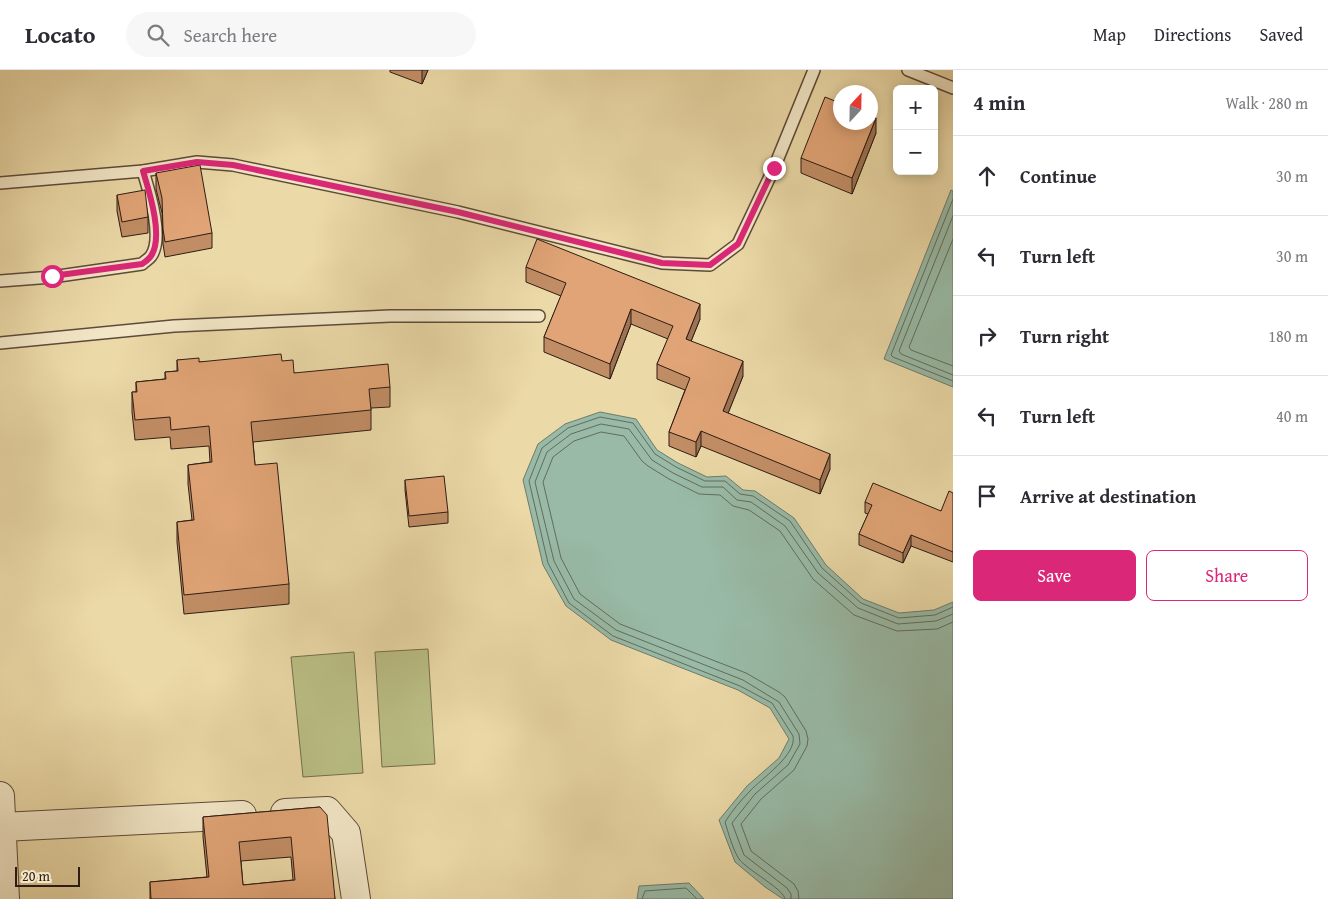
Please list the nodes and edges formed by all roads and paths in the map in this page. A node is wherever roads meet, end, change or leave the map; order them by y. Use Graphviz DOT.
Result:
graph roads {
  1 [pos="814,70"];
  2 [pos="908,70"];
  3 [pos="953,88"];
  4 [pos="143,171"];
  5 [pos="0,183"];
  6 [pos="0,281"];
  7 [pos="539,316"];
  8 [pos="0,342"];
  9 [pos="1,810"];
  10 [pos="5,899"];
  11 [pos="356,899"];
  1 -- 4 [label="lane"];
  2 -- 3 [label="lane"];
  4 -- 5 [label="lane"];
  4 -- 6 [label="lane"];
  7 -- 8 [label="lane"];
  9 -- 10 [label="street"];
  9 -- 11 [label="street"];
}
